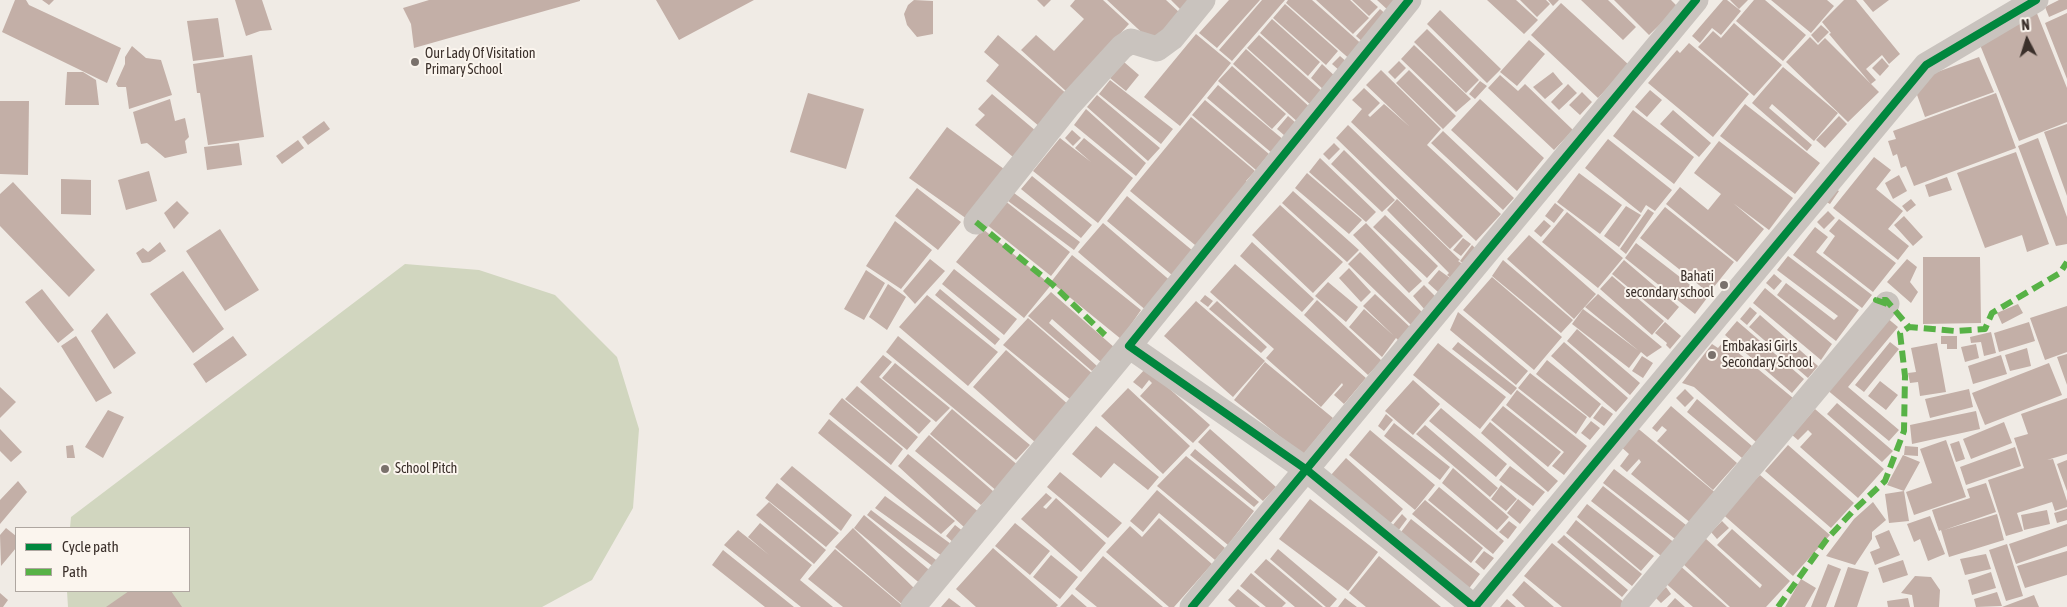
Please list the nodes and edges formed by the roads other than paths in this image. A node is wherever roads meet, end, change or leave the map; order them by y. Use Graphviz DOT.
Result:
graph roads {
  1 [pos="1203,0"];
  2 [pos="1409,0"];
  3 [pos="1696,0"];
  4 [pos="2036,0"];
  5 [pos="976,222"];
  6 [pos="1887,304"];
  7 [pos="1129,346"];
  8 [pos="1307,470"];
  9 [pos="913,607"];
  10 [pos="1192,607"];
  11 [pos="1474,607"];
  12 [pos="1633,607"];
  1 -- 5 [label="street"];
  2 -- 7 [label="street"];
  3 -- 8 [label="street"];
  4 -- 11 [label="street"];
  6 -- 12 [label="street"];
  7 -- 8 [label="street"];
  7 -- 9 [label="street"];
  8 -- 10 [label="street"];
  8 -- 11 [label="street"];
}
